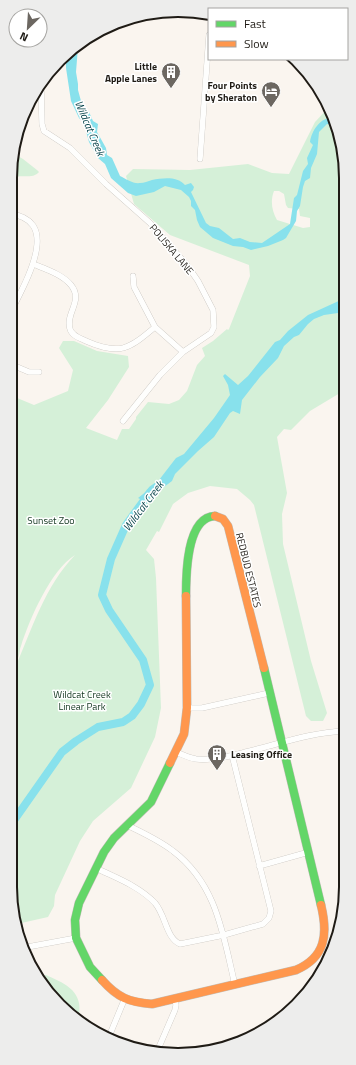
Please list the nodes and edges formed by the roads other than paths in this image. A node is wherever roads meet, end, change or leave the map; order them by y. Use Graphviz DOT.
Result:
graph roads {
  1 [pos="208,49"];
  2 [pos="41,93"];
  3 [pos="200,159"];
  4 [pos="17,215"];
  5 [pos="33,264"];
  6 [pos="133,276"];
  7 [pos="17,299"];
  8 [pos="155,327"];
  9 [pos="183,352"];
  10 [pos="17,367"];
  11 [pos="39,372"];
  12 [pos="123,421"];
  13 [pos="269,693"];
  14 [pos="187,708"];
  15 [pos="339,731"];
  16 [pos="283,742"];
  17 [pos="176,752"];
  18 [pos="232,756"];
  19 [pos="127,825"];
  20 [pos="309,852"];
  21 [pos="259,866"];
  22 [pos="96,868"];
  23 [pos="224,936"];
  24 [pos="76,938"];
  25 [pos="28,947"];
  26 [pos="235,985"];
  27 [pos="125,998"];
  28 [pos="175,999"];
  29 [pos="111,1033"];
  30 [pos="159,1047"];
  1 -- 3 [label="street"];
  2 -- 9 [label="street, POLISKA LANE"];
  4 -- 5 [label="street"];
  5 -- 7 [label="street"];
  5 -- 8 [label="street"];
  6 -- 8 [label="street"];
  8 -- 9 [label="street"];
  9 -- 12 [label="street, POLISKA LANE"];
  10 -- 11 [label="street"];
  13 -- 14 [label="street"];
  13 -- 14 [label="street, REDBUD ESTATES"];
  13 -- 16 [label="street, REDBUD ESTATES"];
  14 -- 17 [label="street, REDBUD ESTATES"];
  15 -- 16 [label="street"];
  16 -- 18 [label="street"];
  16 -- 20 [label="street, REDBUD ESTATES"];
  17 -- 18 [label="street"];
  17 -- 19 [label="street, REDBUD ESTATES"];
  18 -- 21 [label="street"];
  19 -- 22 [label="street, REDBUD ESTATES"];
  19 -- 23 [label="street"];
  20 -- 21 [label="street"];
  20 -- 26 [label="street, REDBUD ESTATES"];
  21 -- 23 [label="street"];
  22 -- 23 [label="street"];
  22 -- 24 [label="street, REDBUD ESTATES"];
  23 -- 26 [label="street"];
  24 -- 25 [label="street"];
  24 -- 27 [label="street, REDBUD ESTATES"];
  26 -- 28 [label="street, REDBUD ESTATES"];
  27 -- 28 [label="street, REDBUD ESTATES"];
  27 -- 29 [label="street"];
  28 -- 30 [label="street"];
}
